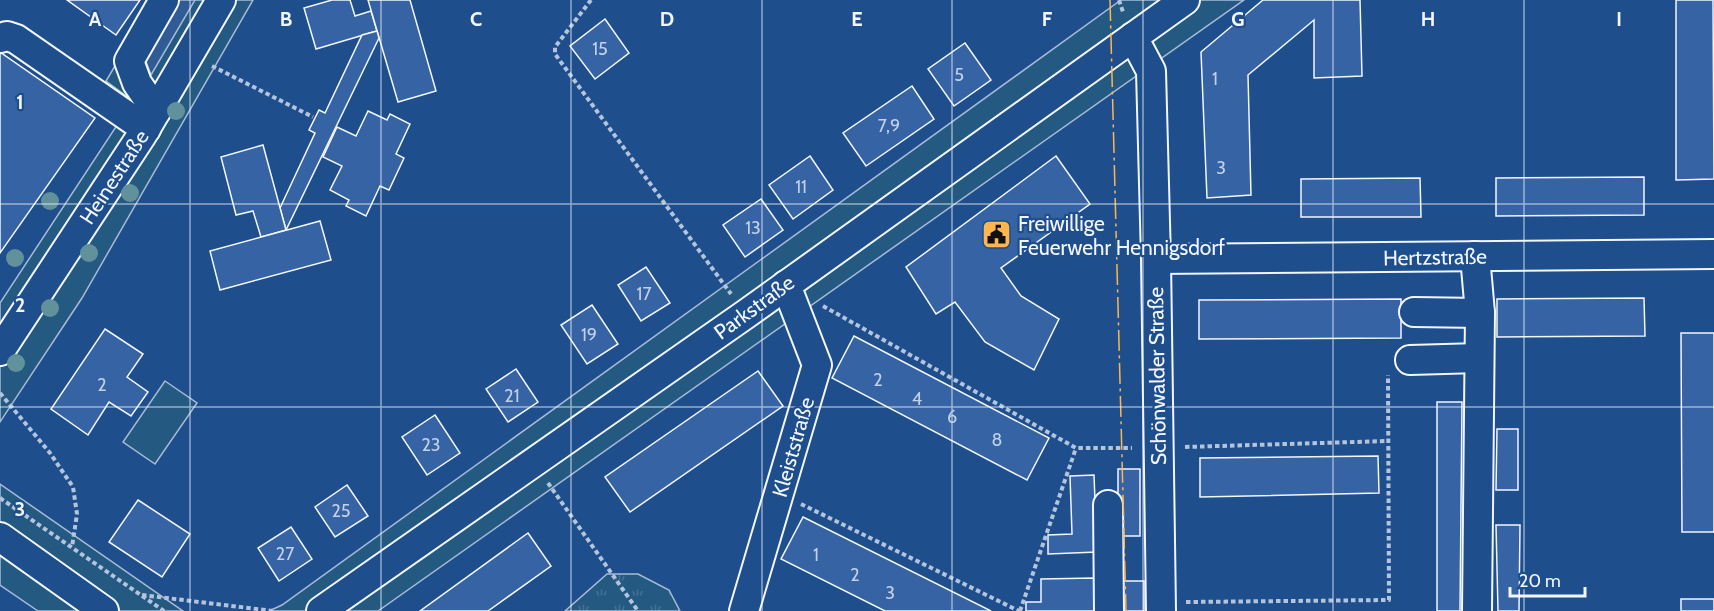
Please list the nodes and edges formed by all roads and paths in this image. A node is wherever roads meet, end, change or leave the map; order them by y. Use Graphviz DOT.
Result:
graph roads {
  1 [pos="164,0"];
  2 [pos="221,0"];
  3 [pos="591,0"];
  4 [pos="1185,0"];
  5 [pos="1133,37"];
  6 [pos="0,38"];
  7 [pos="189,55"];
  8 [pos="313,117"];
  9 [pos="151,120"];
  10 [pos="1714,254"];
  11 [pos="1475,256"];
  12 [pos="1156,259"];
  13 [pos="786,285"];
  14 [pos="1414,312"];
  15 [pos="1480,313"];
  16 [pos="746,314"];
  17 [pos="0,351"];
  18 [pos="1479,358"];
  19 [pos="1399,366"];
  20 [pos="0,393"];
  21 [pos="1388,441"];
  22 [pos="1076,448"];
  23 [pos="1158,448"];
  24 [pos="534,462"];
  25 [pos="779,493"];
  26 [pos="0,498"];
  27 [pos="1108,505"];
  28 [pos="0,537"];
  29 [pos="72,547"];
  30 [pos="141,595"];
  31 [pos="1160,607"];
  32 [pos="104,611"];
  33 [pos="165,611"];
  34 [pos="273,611"];
  35 [pos="321,611"];
  36 [pos="638,611"];
  37 [pos="744,611"];
  38 [pos="1019,611"];
  39 [pos="1109,611"];
  40 [pos="1477,611"];
  1 -- 9 [label="street"];
  2 -- 7 [label="street, Heinestraße"];
  3 -- 16 [label="path"];
  4 -- 5 [label="street, Parkstraße"];
  5 -- 12 [label="street, Schönwalder Straße"];
  5 -- 13 [label="street, Parkstraße"];
  6 -- 9 [label="street"];
  7 -- 8 [label="path"];
  7 -- 9 [label="street, Heinestraße"];
  9 -- 17 [label="street, Heinestraße"];
  10 -- 11 [label="street, Hertzstraße"];
  11 -- 12 [label="street, Hertzstraße"];
  11 -- 15 [label="street"];
  12 -- 23 [label="street, Schönwalder Straße"];
  13 -- 16 [label="street, Parkstraße"];
  13 -- 22 [label="path"];
  13 -- 25 [label="street, Kleiststraße"];
  14 -- 15 [label="street"];
  15 -- 18 [label="street"];
  16 -- 24 [label="street, Parkstraße"];
  18 -- 19 [label="street"];
  18 -- 40 [label="street"];
  19 -- 21 [label="path"];
  20 -- 29 [label="path"];
  21 -- 23 [label="path"];
  21 -- 31 [label="path"];
  22 -- 23 [label="path"];
  22 -- 38 [label="path"];
  23 -- 31 [label="street, Schönwalder Straße"];
  24 -- 35 [label="street, Parkstraße"];
  24 -- 36 [label="path"];
  25 -- 37 [label="street, Kleiststraße"];
  25 -- 38 [label="path"];
  26 -- 29 [label="path"];
  27 -- 39 [label="street"];
  28 -- 32 [label="street"];
  29 -- 30 [label="path"];
  30 -- 33 [label="path"];
  30 -- 34 [label="path"];
}
